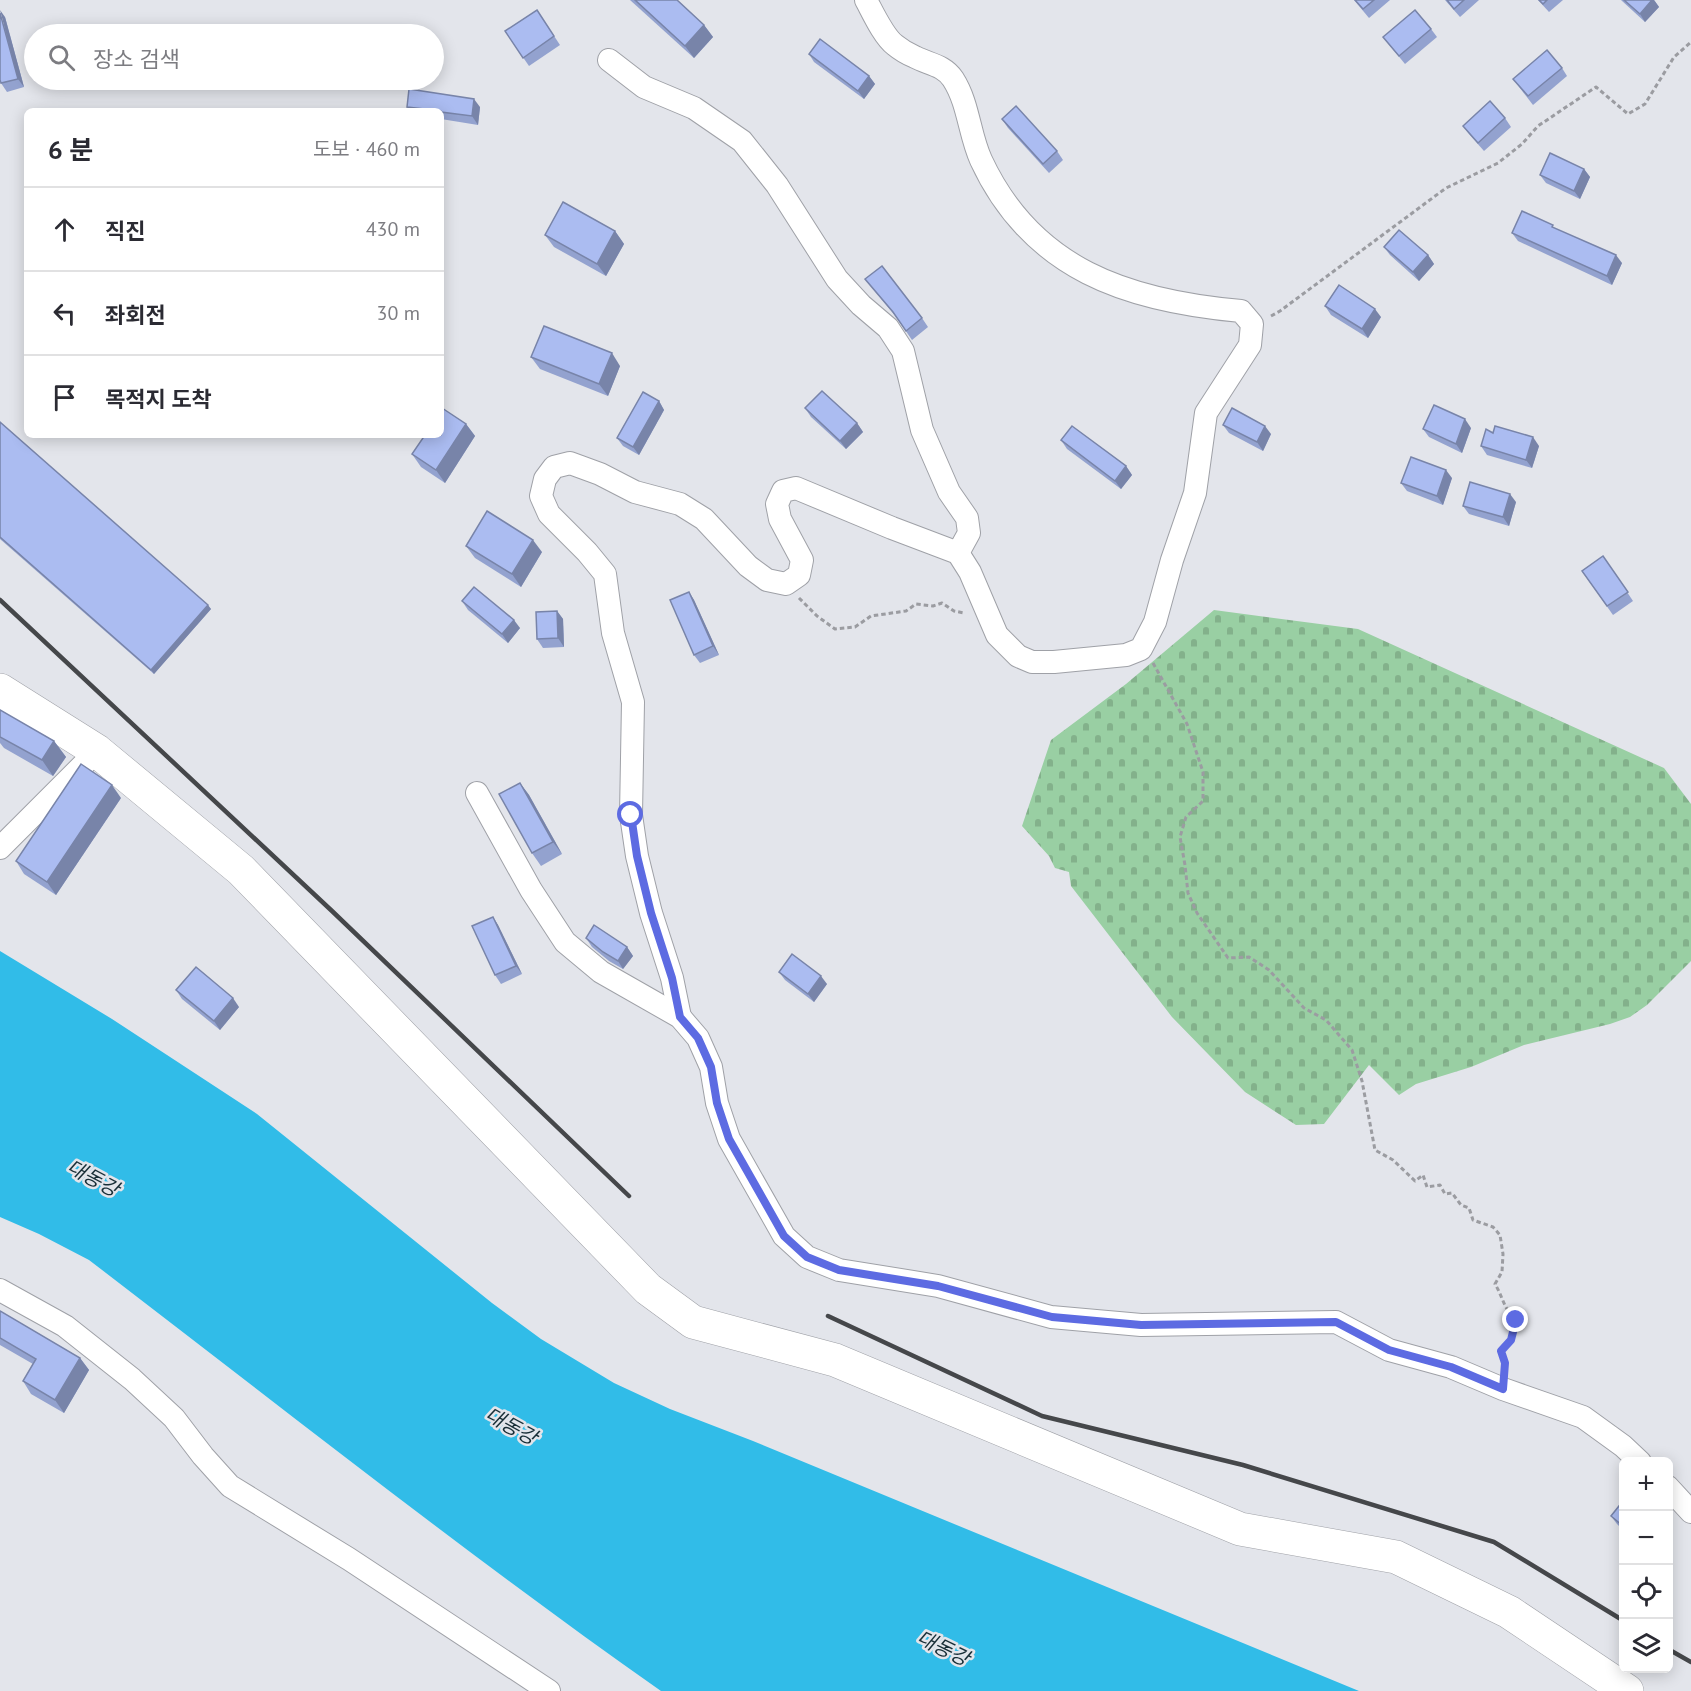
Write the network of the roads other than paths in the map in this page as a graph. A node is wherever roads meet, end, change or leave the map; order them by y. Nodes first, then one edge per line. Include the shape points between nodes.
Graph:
1 (866, 0) edge
2 (609, 60) dead end
3 (958, 552) junction
4 (0, 690) edge
5 (97, 751) junction
6 (477, 793) dead end
7 (0, 848) edge
8 (680, 1017) junction
9 (0, 1290) edge
10 (1635, 1457) edge
11 (1673, 1492) edge
12 (1691, 1512) edge
13 (549, 1691) edge
14 (1627, 1691) edge

1 - 3 street via 893,44 916,58 934,63 951,76 963,95 982,162 1021,222 1047,249 1116,286 1155,297 1241,311 1252,324 1250,345 1206,413 1195,493 1155,622 1141,649 1126,655 1054,662 1032,662 1018,656 996,635
2 - 3 street via 644,87 694,108 742,141 777,185 837,279 888,328 903,351 922,430 949,492 967,518 969,533
3 - 8 street via 796,488 783,491 777,504 780,519 802,560 799,575 786,584 767,580 748,566 704,519 680,504 635,492 570,463 554,467 545,479 541,496 549,514 605,574 613,633 633,702 631,815 637,856
4 - 5 main road
5 - 7 street
5 - 14 main road via 242,870 648,1288 693,1322 835,1360 1240,1528 1396,1557 1509,1612
6 - 8 street via 565,942 601,972
8 - 10 street via 698,1038 711,1067 729,1139 784,1236 807,1257 839,1270 947,1288 1052,1317 1141,1325 1336,1322 1389,1350 1451,1367 1583,1417
9 - 13 street via 65,1326 132,1378 174,1418 230,1486 349,1558
11 - 12 street

